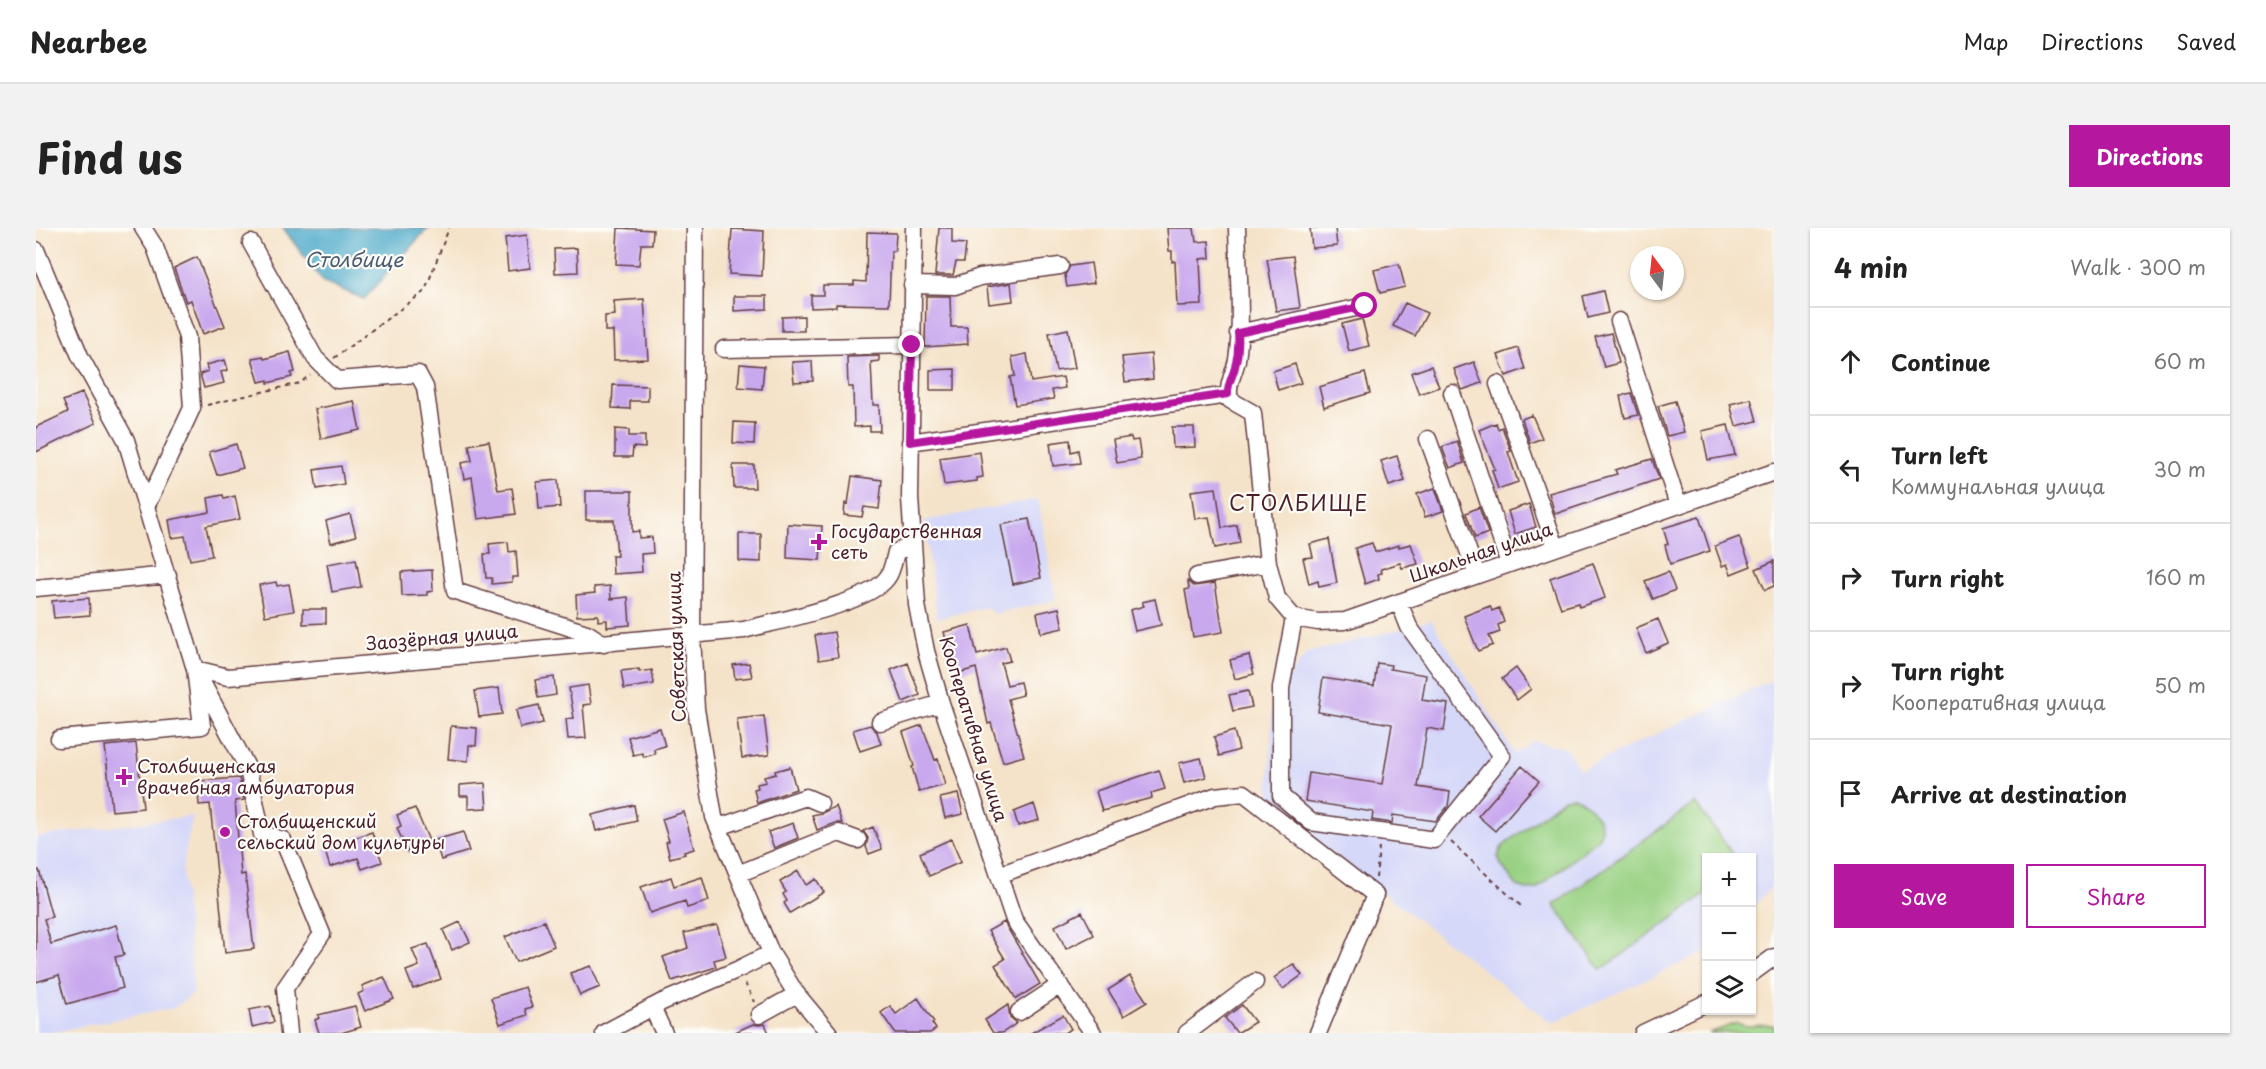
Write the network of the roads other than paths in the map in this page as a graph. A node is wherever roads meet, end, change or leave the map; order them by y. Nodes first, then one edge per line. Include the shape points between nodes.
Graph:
1 (143, 228) edge
2 (695, 228) edge
3 (914, 228) edge
4 (1237, 228) edge
5 (251, 243) dead end
6 (36, 250) edge
7 (1060, 266) dead end
8 (912, 285) junction
9 (1365, 306) dead end
10 (1619, 321) dead end
11 (1334, 323) dead end
12 (1239, 338) junction
13 (912, 345) junction
14 (724, 349) dead end
15 (1498, 384) dead end
16 (1452, 393) dead end
17 (1228, 394) junction
18 (1428, 439) dead end
19 (910, 442) junction
20 (1774, 472) edge
21 (1678, 505) junction
22 (146, 507) junction
23 (913, 544) junction
24 (1556, 547) junction
25 (1268, 563) junction
26 (1509, 564) junction
27 (168, 575) junction
28 (1477, 575) junction
29 (1197, 576) dead end
30 (36, 588) edge
31 (1400, 602) junction
32 (1294, 618) junction
33 (692, 636) junction
34 (604, 644) junction
35 (195, 669) junction
36 (940, 704) junction
37 (880, 722) dead end
38 (59, 739) dead end
39 (820, 803) dead end
40 (718, 827) junction
41 (858, 840) dead end
42 (738, 874) junction
43 (999, 875) junction
44 (773, 957) junction
45 (1774, 957) edge
46 (1756, 970) edge
47 (1255, 982) dead end
48 (1060, 986) junction
49 (793, 989) junction
50 (1702, 1005) edge
51 (1018, 1012) dead end
52 (759, 1015) road end
53 (658, 1019) edge
54 (289, 1033) edge
55 (604, 1033) edge
56 (830, 1033) edge
57 (1093, 1033) edge
58 (1187, 1033) edge
59 (1318, 1033) edge
60 (1643, 1033) edge

1 - 22 street via 155,247 187,337 192,408
2 - 33 street, Советская улица
3 - 8 street, Кооперативная улица
4 - 12 street
5 - 34 street via 315,358 338,380 418,374 425,387 455,591 587,633
6 - 22 street via 80,356 126,440
7 - 8 street via 980,277 954,286
8 - 13 street, Кооперативная улица
9 - 12 street
10 - 21 street
11 - 12 street
12 - 17 street
13 - 14 street
13 - 19 street, Кооперативная улица
15 - 24 street
16 - 26 street
17 - 19 street
17 - 25 street via 1230,400 1252,413
18 - 28 street
19 - 23 street, Кооперативная улица
20 - 21 street, Школьная улица
21 - 24 street, Школьная улица
22 - 27 street
23 - 33 street, Заозёрная улица via 896,552 887,578 870,593 744,630
23 - 36 street, Кооперативная улица via 917,605
24 - 26 street, Школьная улица
25 - 29 street
25 - 32 street via 1277,598
26 - 28 street, Школьная улица
27 - 30 street
27 - 35 street
28 - 31 street, Школьная улица
31 - 32 street, Школьная улица via 1345,621
31 - 32 street via 1409,627 1502,756 1434,840 1311,822 1281,796 1281,688
33 - 34 street, Заозёрная улица
33 - 40 street, Советская улица via 696,709
34 - 35 street, Заозёрная улица via 228,677
35 - 38 street via 202,726
35 - 54 street via 248,769 262,834 283,840 322,934 285,988
36 - 37 street
36 - 43 street, Кооперативная улица
39 - 40 street via 806,797
40 - 42 street, Советская улица
41 - 42 street via 839,833
42 - 44 street, Советская улица
43 - 48 street, Кооперативная улица via 1014,920
43 - 59 street via 1215,796 1244,793 1375,895
44 - 49 street, Советская улица
44 - 53 street via 739,969
45 - 46 street
47 - 58 street
48 - 51 street
48 - 57 street, Кооперативная улица
49 - 52 street
49 - 56 street, Советская улица
50 - 60 street
53 - 55 street

